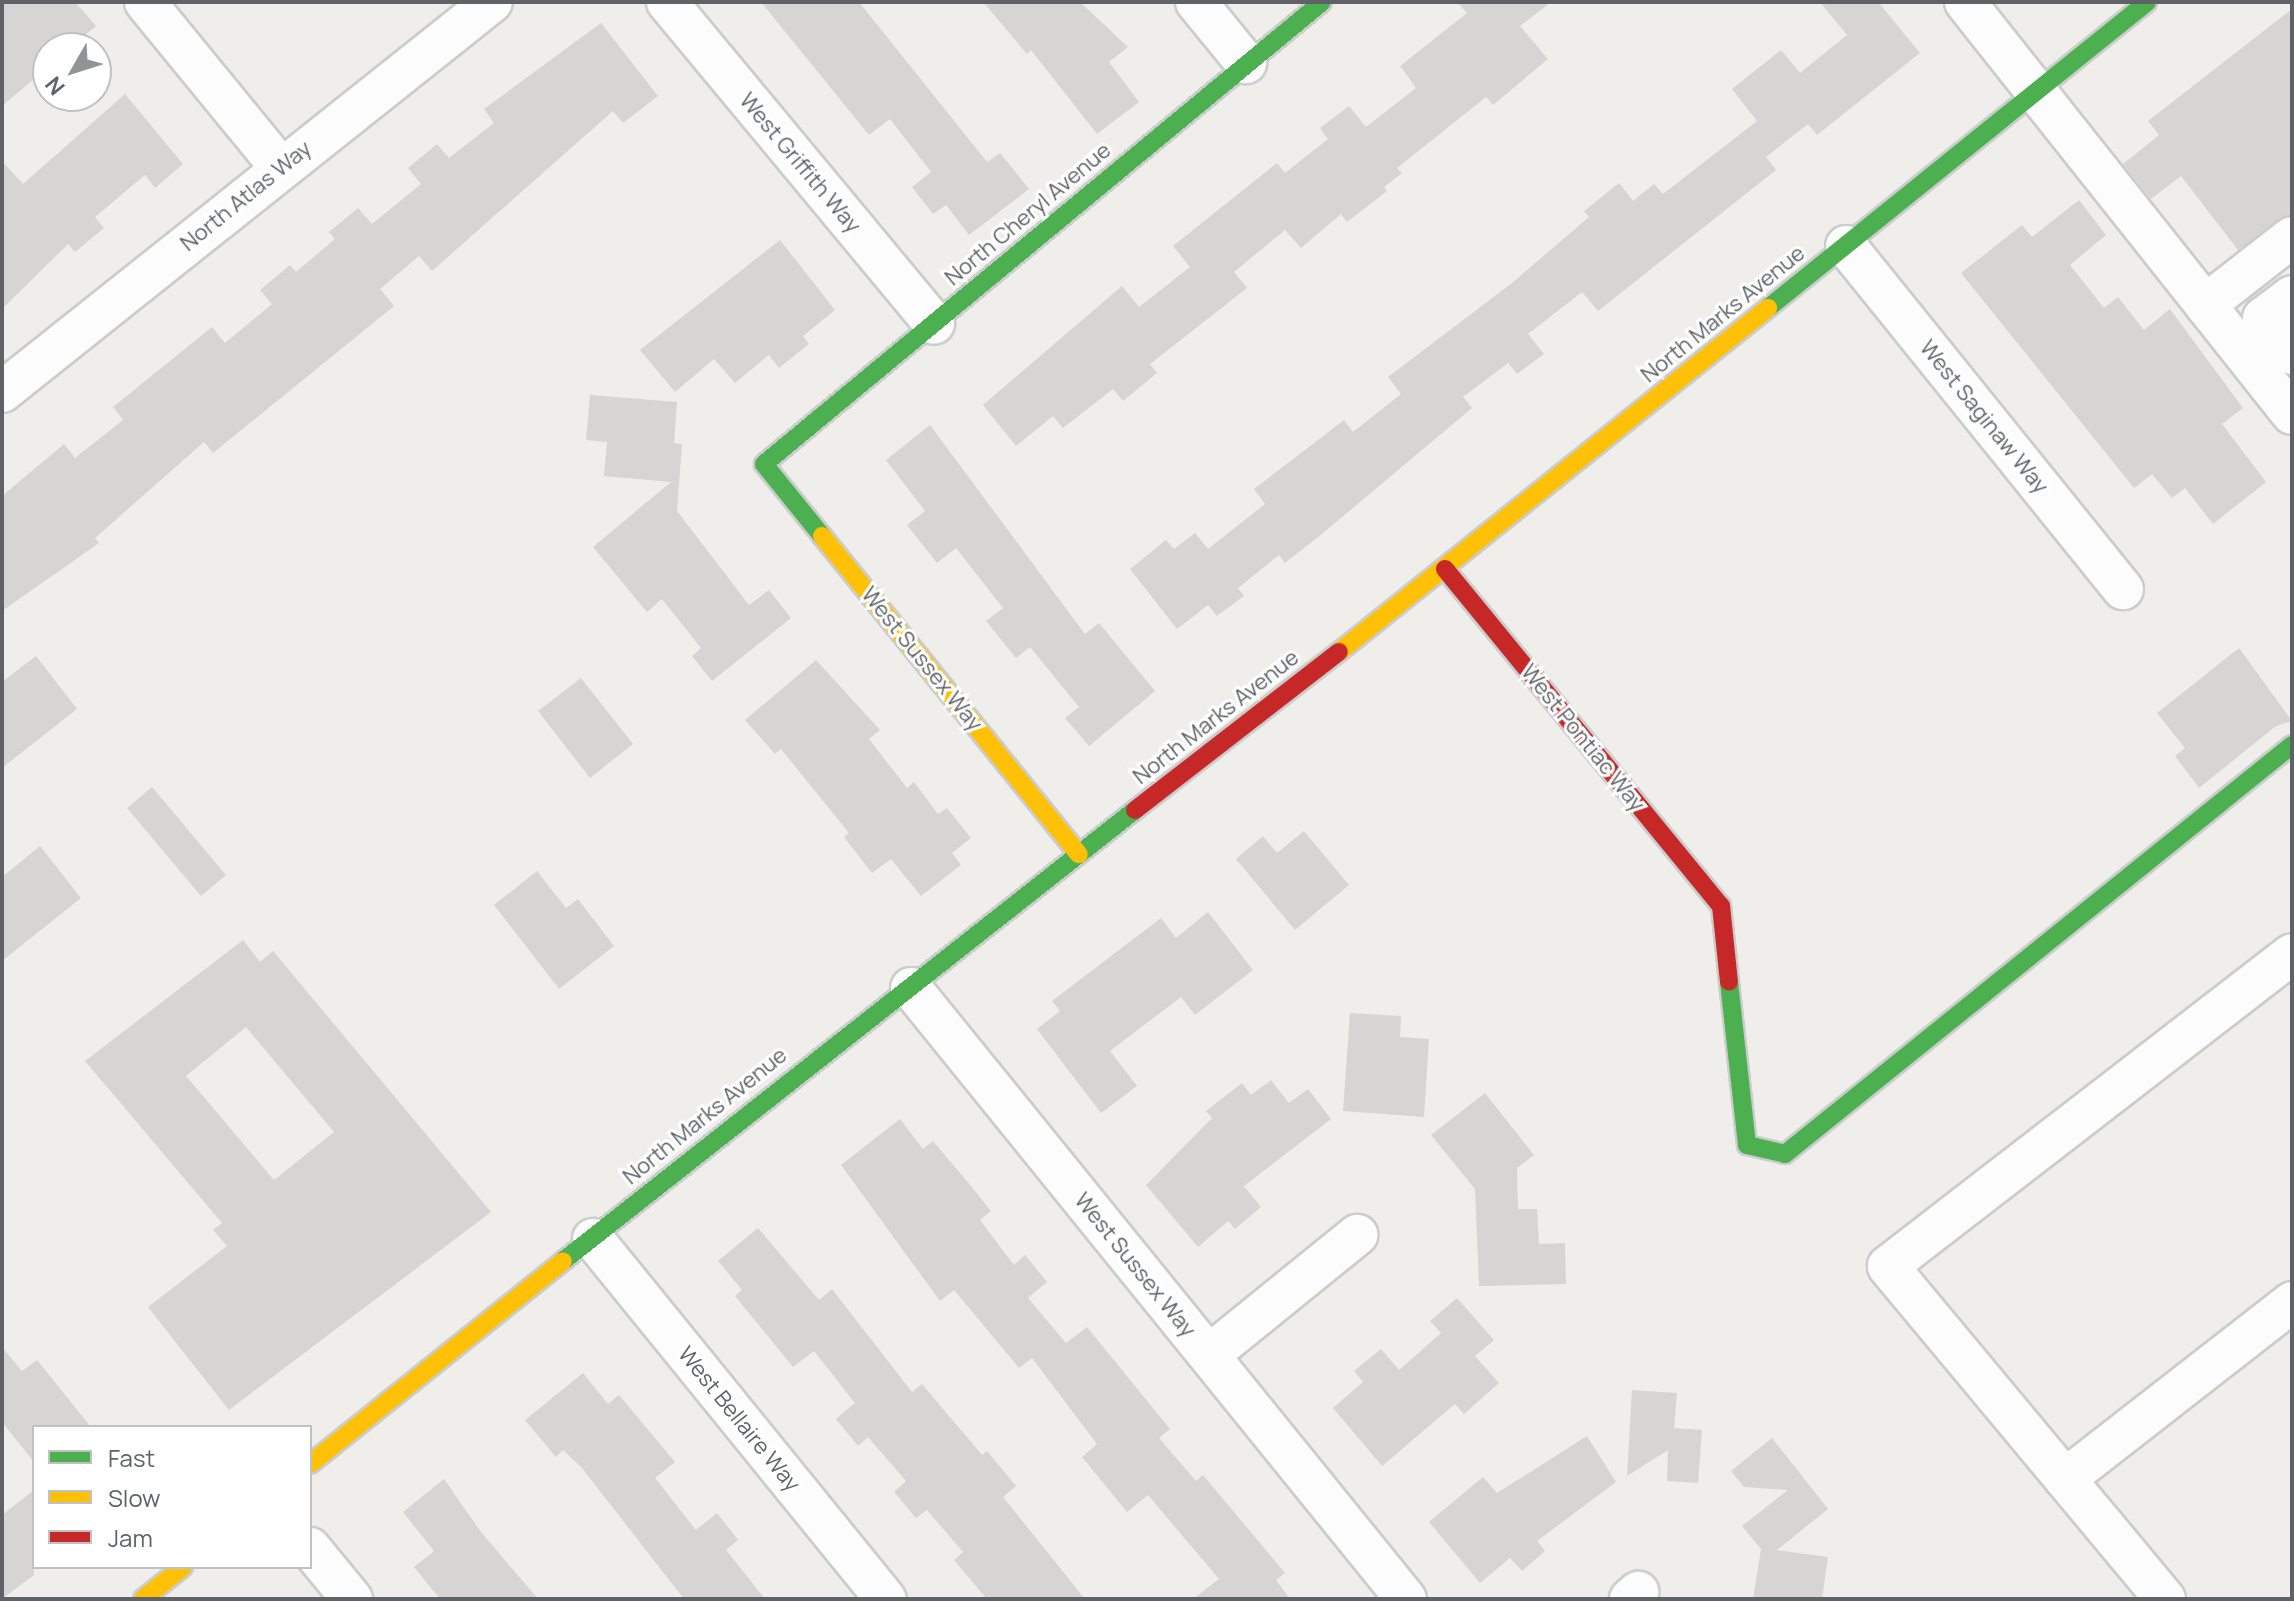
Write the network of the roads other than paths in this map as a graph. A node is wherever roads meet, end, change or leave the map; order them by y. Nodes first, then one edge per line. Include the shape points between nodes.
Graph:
1 (145, 2) edge
2 (492, 2) edge
3 (667, 2) edge
4 (1196, 2) edge
5 (1322, 2) edge
6 (1965, 2) edge
7 (2147, 2) edge
8 (1246, 63) junction
9 (2035, 92) junction
10 (281, 168) junction
11 (2292, 237) edge
12 (1846, 246) junction
13 (2292, 296) edge
14 (2205, 305) junction
15 (934, 324) junction
16 (2292, 354) edge
17 (2, 392) edge
18 (2292, 414) edge
19 (764, 464) joint
20 (1445, 569) junction
21 (2123, 589) dead end
22 (2292, 745) edge
23 (1079, 854) junction
24 (2292, 954) edge
25 (911, 988) junction
26 (1357, 1235) dead end
27 (593, 1239) junction
28 (2292, 1302) edge
29 (1209, 1355) junction
30 (312, 1462) edge
31 (2065, 1479) junction
32 (312, 1550) edge
33 (180, 1569) edge
34 (143, 1599) edge
35 (352, 1599) edge
36 (886, 1599) edge
37 (1406, 1599) edge
38 (2165, 1599) edge

1 - 10 street
2 - 10 street, North Atlas Way
3 - 15 street, West Griffith Way
4 - 8 street
5 - 8 street, North Cheryl Avenue
6 - 9 street
7 - 9 street, North Marks Avenue
8 - 15 street, North Cheryl Avenue
9 - 12 street, North Marks Avenue
9 - 14 street
10 - 17 street, North Atlas Way
11 - 14 street
12 - 20 street, North Marks Avenue
12 - 21 street, West Saginaw Way
13 - 16 street via 2263,318
14 - 18 street
15 - 19 street, North Cheryl Avenue
19 - 23 street, West Sussex Way
20 - 22 street, West Pontiac Way via 1721,906 1747,1145 1785,1154
20 - 23 street, North Marks Avenue
23 - 25 street, North Marks Avenue
24 - 31 street via 1888,1266
25 - 27 street, North Marks Avenue
25 - 29 street, West Sussex Way
26 - 29 street, West Sussex Way
27 - 30 street, North Marks Avenue
27 - 36 street, West Bellaire Way
28 - 31 street
29 - 37 street, West Sussex Way
31 - 38 street
32 - 35 street
33 - 34 street

